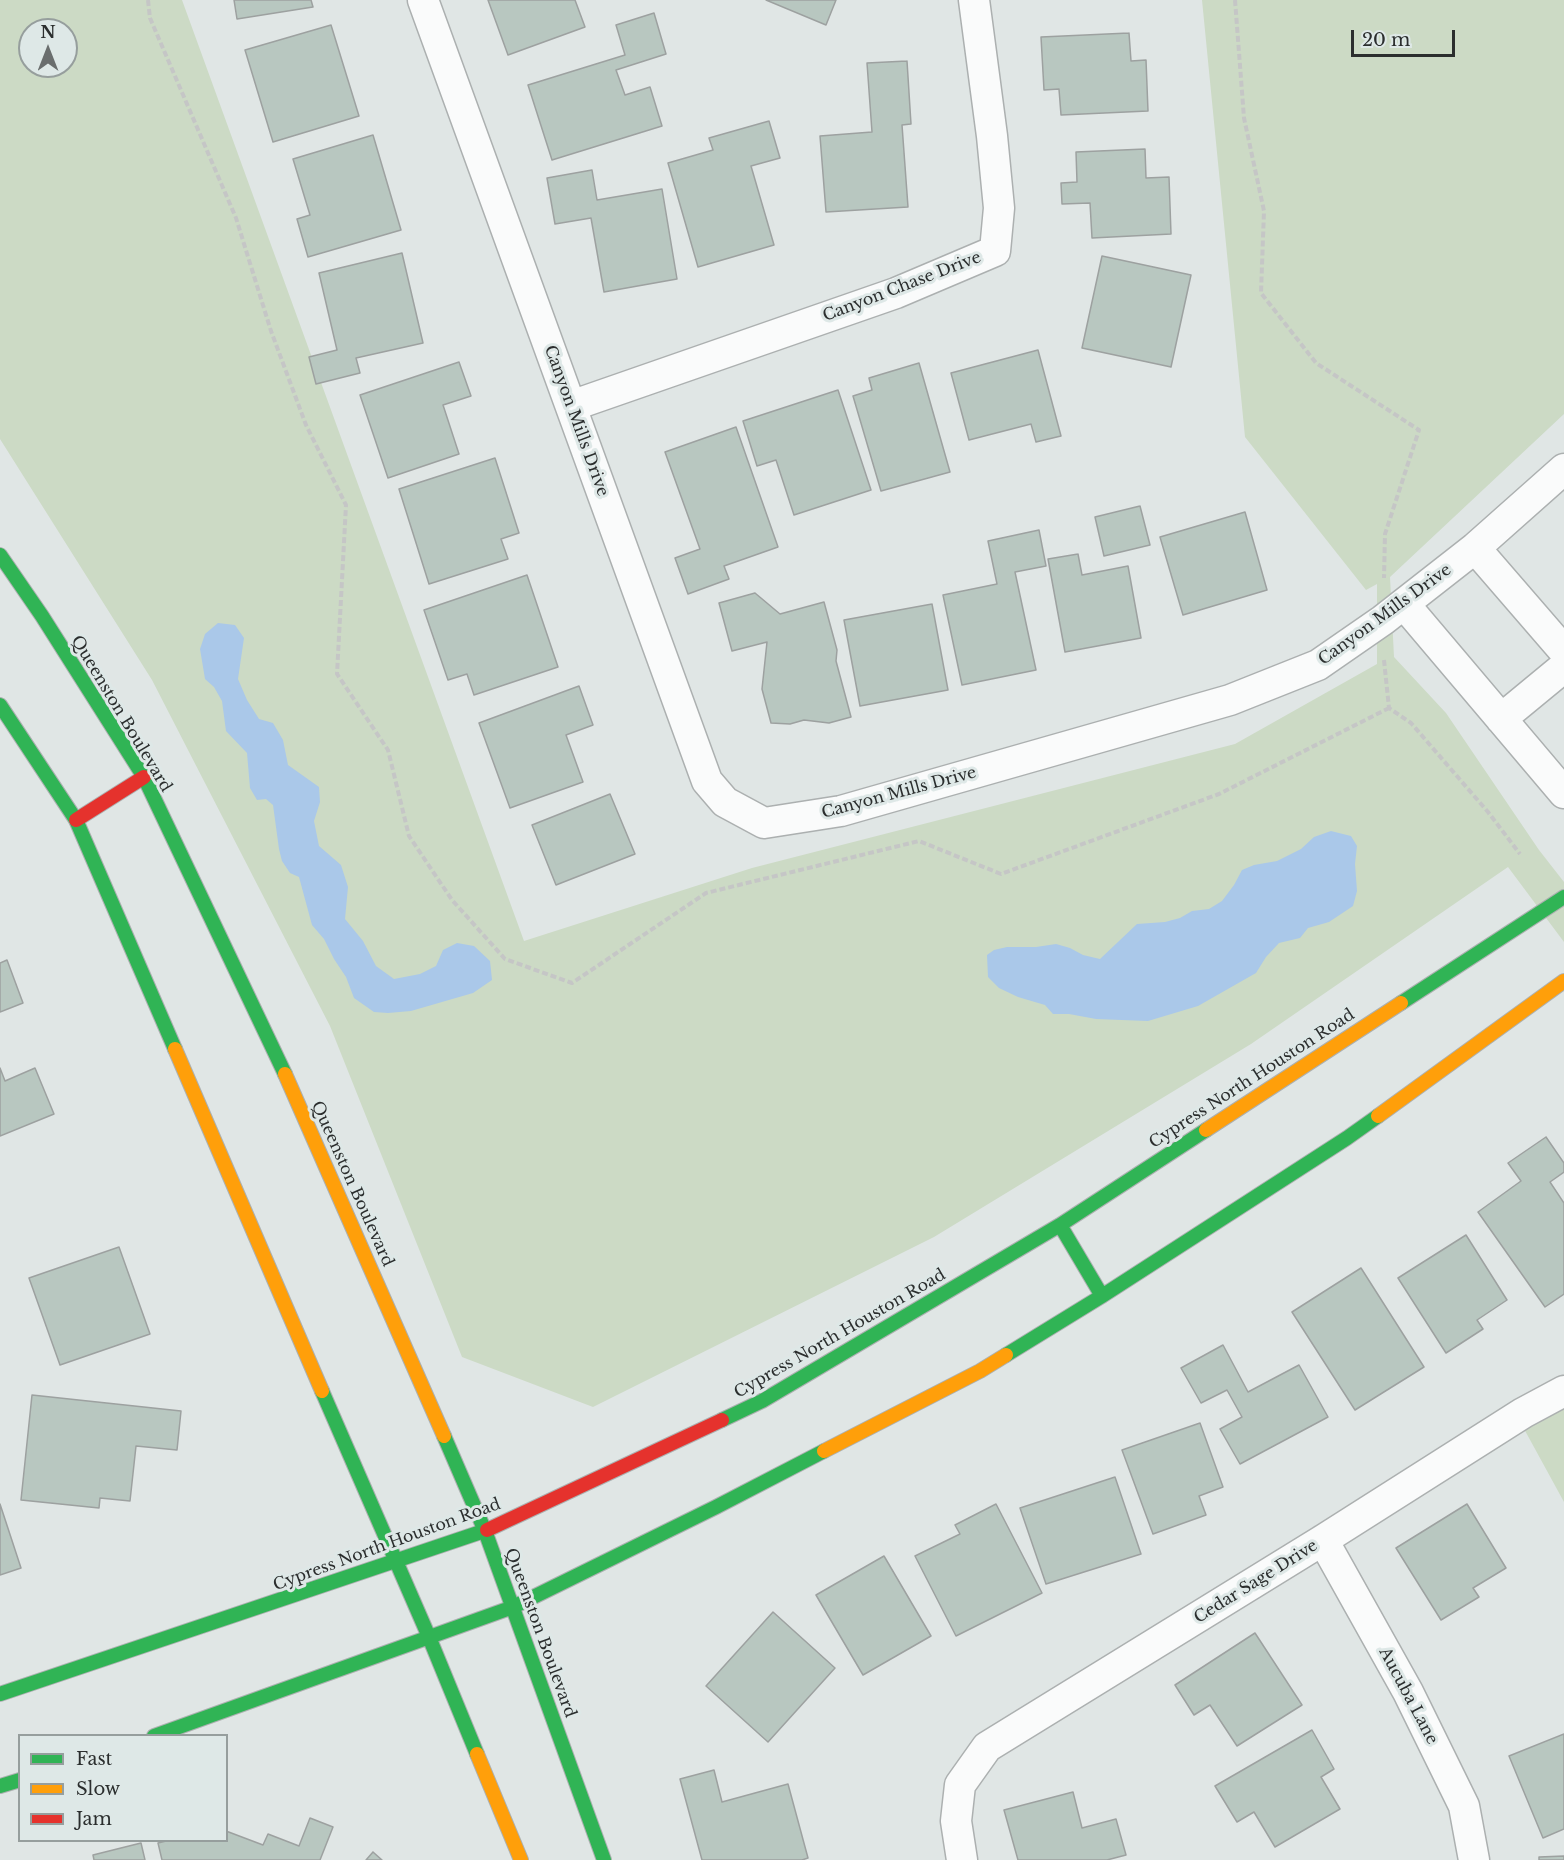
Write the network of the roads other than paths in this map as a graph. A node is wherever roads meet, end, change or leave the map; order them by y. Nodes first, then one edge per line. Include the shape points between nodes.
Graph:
1 (423, 0) edge
2 (974, 0) edge
3 (571, 406) junction
4 (1564, 469) edge
5 (1475, 548) junction
6 (0, 555) edge
7 (1394, 612) junction
8 (1564, 651) edge
9 (1564, 667) edge
10 (0, 705) edge
11 (1502, 719) junction
12 (144, 777) junction
13 (1564, 794) edge
14 (75, 820) junction
15 (1564, 897) edge
16 (1564, 981) edge
17 (1060, 1225) junction
18 (1102, 1296) junction
19 (1564, 1391) edge
20 (485, 1531) junction
21 (1323, 1540) junction
22 (395, 1562) junction
23 (513, 1607) junction
24 (429, 1637) junction
25 (0, 1694) edge
26 (160, 1734) edge
27 (18, 1781) edge
28 (0, 1786) edge
29 (521, 1860) edge
30 (604, 1860) edge
31 (962, 1860) edge
32 (1474, 1860) edge

1 - 3 street, Canyon Mills Drive
2 - 3 street, Canyon Chase Drive via 999,208 994,251 896,293
3 - 7 street, Canyon Mills Drive via 707,781 725,802 764,823 841,811 1230,700 1318,665
4 - 5 street, Canyon Mills Drive
5 - 7 street, Canyon Mills Drive
5 - 8 street
6 - 12 main road, Queenston Boulevard
7 - 11 street
9 - 11 street
10 - 14 main road
11 - 13 street
12 - 14 main road
12 - 20 main road, Queenston Boulevard via 293,1091
14 - 22 main road
15 - 17 main road, Cypress North Houston Road
16 - 18 main road via 1347,1138
17 - 18 main road
17 - 20 main road, Cypress North Houston Road via 762,1401
18 - 23 main road via 980,1371
19 - 21 street, Cedar Sage Drive
20 - 22 main road, Cypress North Houston Road
20 - 23 main road, Queenston Boulevard
21 - 31 street, Cedar Sage Drive via 987,1747 960,1785 956,1821
21 - 32 street, Aucuba Lane via 1408,1692 1464,1806
22 - 24 main road
22 - 25 main road, Cypress North Houston Road
23 - 24 main road
23 - 30 main road, Queenston Boulevard
24 - 26 main road
24 - 29 main road
27 - 28 main road

